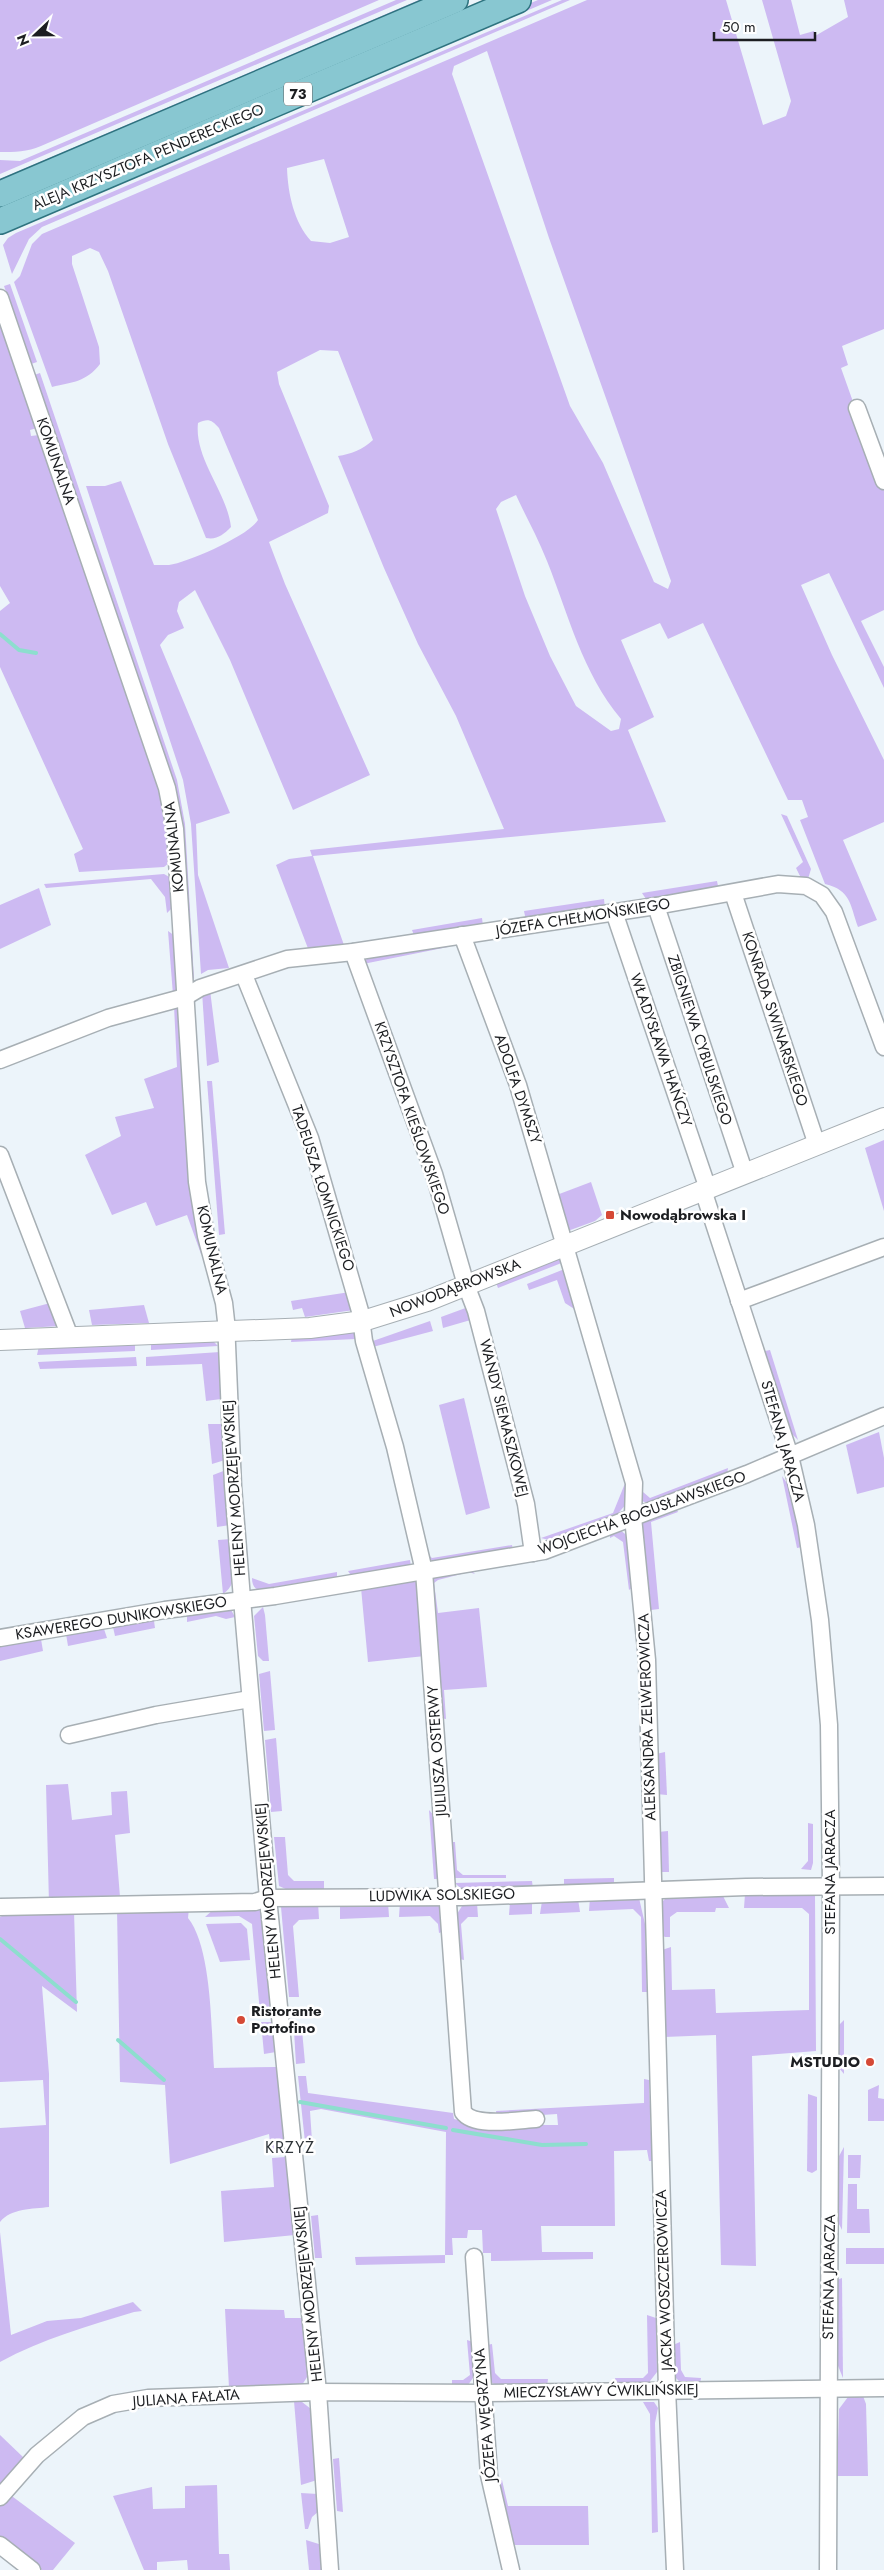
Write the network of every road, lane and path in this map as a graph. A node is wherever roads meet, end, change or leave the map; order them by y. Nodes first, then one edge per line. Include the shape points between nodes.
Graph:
1 (455, 0) edge
2 (518, 0) edge
3 (0, 194) edge
4 (0, 221) edge
5 (0, 298) edge
6 (857, 408) dead end
7 (884, 481) edge
8 (733, 893) junction
9 (656, 906) junction
10 (614, 912) junction
11 (462, 935) junction
12 (353, 952) junction
13 (244, 974) junction
14 (185, 997) junction
15 (884, 1046) edge
16 (0, 1060) edge
17 (884, 1118) edge
18 (817, 1145) junction
19 (0, 1155) edge
20 (745, 1174) junction
21 (706, 1190) junction
22 (565, 1246) junction
23 (884, 1247) edge
24 (466, 1285) junction
25 (739, 1302) junction
26 (363, 1321) junction
27 (227, 1331) junction
28 (70, 1337) junction
29 (0, 1340) edge
30 (884, 1416) edge
31 (790, 1456) junction
32 (633, 1517) junction
33 (533, 1553) junction
34 (424, 1571) junction
35 (242, 1599) junction
36 (0, 1638) edge
37 (250, 1699) junction
38 (69, 1735) dead end
39 (884, 1886) edge
40 (831, 1887) junction
41 (653, 1890) junction
42 (446, 1895) junction
43 (268, 1898) junction
44 (0, 1907) edge
45 (536, 2120) dead end
46 (660, 2139) joint
47 (474, 2257) dead end
48 (828, 2388) junction
49 (884, 2388) edge
50 (667, 2390) junction
51 (318, 2392) junction
52 (482, 2393) junction
53 (0, 2498) edge
54 (0, 2545) edge
55 (32, 2570) edge
56 (330, 2570) edge
57 (511, 2570) edge
58 (675, 2570) edge
59 (828, 2570) edge

1 - 3 main road, ALEJA KRZYSZTOFA PENDERECKIEGO / 73
2 - 4 main road, ALEJA KRZYSZTOFA PENDERECKIEGO / 73
5 - 14 street, KOMUNALNA via 167,788 175,829
6 - 7 street
8 - 9 street, JÓZEFA CHEŁMOŃSKIEGO
8 - 15 street, JÓZEFA CHEŁMOŃSKIEGO via 778,884 806,886 822,895 834,912
8 - 18 street, KONRADA SWINARSKIEGO
9 - 10 street, JÓZEFA CHEŁMOŃSKIEGO
9 - 20 street, ZBIGNIEWA CYBULSKIEGO
10 - 11 street, JÓZEFA CHEŁMOŃSKIEGO
10 - 21 street, WŁADYSŁAWA HAŃCZY
11 - 12 street, JÓZEFA CHEŁMOŃSKIEGO
11 - 22 street, ADOLFA DYMSZY via 518,1085
12 - 13 street, JÓZEFA CHEŁMOŃSKIEGO via 287,959
12 - 24 street, KRZYSZTOFA KIEŚLOWSKIEGO via 434,1174
13 - 14 street, JÓZEFA CHEŁMOŃSKIEGO via 200,988
13 - 26 street, TADEUSZA ŁOMNICKIEGO via 310,1138
14 - 16 street, JÓZEFA CHEŁMOŃSKIEGO via 108,1018
14 - 27 street, KOMUNALNA via 197,1182 206,1236 224,1303
17 - 18 street, NOWODĄBROWSKA
18 - 20 street, NOWODĄBROWSKA
19 - 28 street
20 - 21 street, NOWODĄBROWSKA
21 - 22 street, NOWODĄBROWSKA
21 - 25 street, STEFANA JARACZA
22 - 24 street, NOWODĄBROWSKA
22 - 32 street, ALEKSANDRA ZELWEROWICZA via 634,1483
23 - 25 street
24 - 26 street, NOWODĄBROWSKA
24 - 33 street, WANDY SIEMASZKOWEJ via 507,1426 526,1504
25 - 31 street, STEFANA JARACZA
26 - 27 street, NOWODĄBROWSKA via 310,1328
26 - 34 street, JULIUSZA OSTERWY via 364,1341 395,1447
27 - 28 street, NOWODĄBROWSKA
27 - 35 street, HELENY MODRZEJEWSKIEJ via 227,1377
28 - 29 street, NOWODĄBROWSKA
30 - 31 street, WOJCIECHA BOGUSŁAWSKIEGO
31 - 32 street, WOJCIECHA BOGUSŁAWSKIEGO
31 - 40 street, STEFANA JARACZA via 806,1525 820,1620 829,1725
32 - 33 street, WOJCIECHA BOGUSŁAWSKIEGO
32 - 41 street, ALEKSANDRA ZELWEROWICZA via 647,1660
33 - 34 street, WOJCIECHA BOGUSŁAWSKIEGO
34 - 35 street, WOJCIECHA BOGUSŁAWSKIEGO
34 - 42 street, JULIUSZA OSTERWY
35 - 36 street, KSAWEREGO DUNIKOWSKIEGO
35 - 37 street, HELENY MODRZEJEWSKIEJ
37 - 38 street via 156,1715
37 - 43 street, HELENY MODRZEJEWSKIEJ
39 - 40 street, LUDWIKA SOLSKIEGO
40 - 41 street, LUDWIKA SOLSKIEGO
40 - 48 street, STEFANA JARACZA
41 - 42 street, LUDWIKA SOLSKIEGO
41 - 46 street, ALEKSANDRA ZELWEROWICZA
42 - 43 street, LUDWIKA SOLSKIEGO
42 - 45 street, JULIUSZA OSTERWY via 463,2112 467,2118 478,2122
43 - 44 street, LUDWIKA SOLSKIEGO via 255,1902
43 - 51 street, HELENY MODRZEJEWSKIEJ
46 - 50 street, JACKA WOSZCZEROWICZA
47 - 52 street, JÓZEFA WĘGRZYNA
48 - 49 street, MIECZYSŁAWY ĆWIKLIŃSKIEJ
48 - 50 street, MIECZYSŁAWY ĆWIKLIŃSKIEJ
48 - 59 street, STEFANA JARACZA
50 - 52 street, MIECZYSŁAWY ĆWIKLIŃSKIEJ
50 - 58 street, JACKA WOSZCZEROWICZA
51 - 52 street, MIECZYSŁAWY ĆWIKLIŃSKIEJ
51 - 53 street, JULIANA FAŁATA via 148,2398 113,2404 83,2417 64,2431 37,2455
51 - 56 street, HELENY MODRZEJEWSKIEJ
52 - 57 street, JÓZEFA WĘGRZYNA via 489,2475
54 - 55 street

